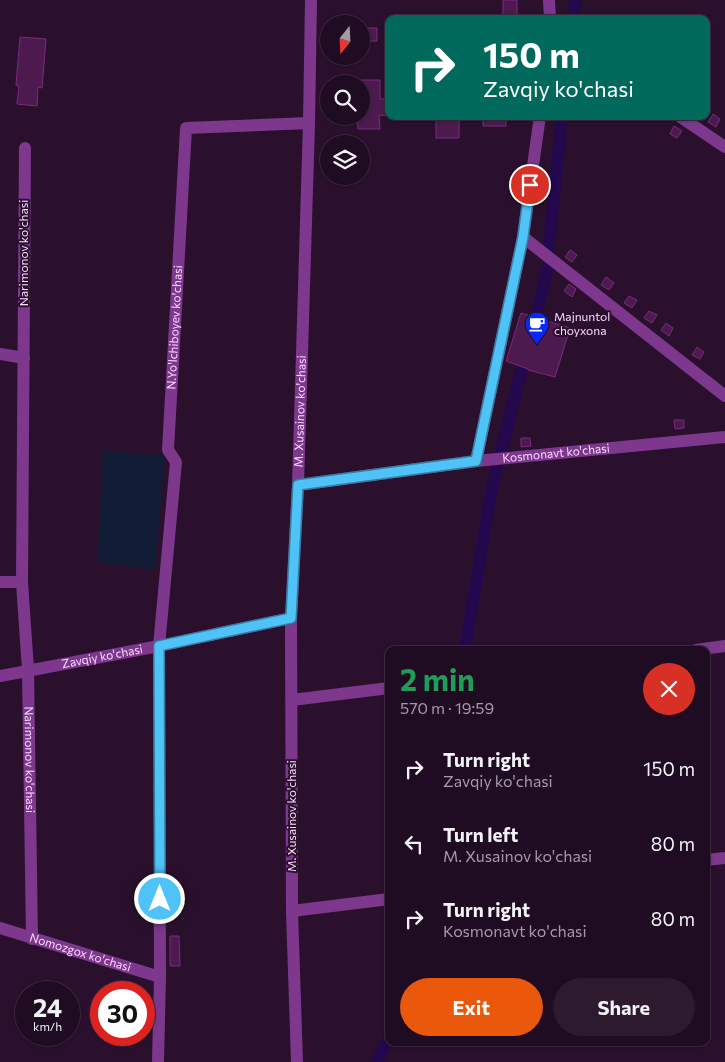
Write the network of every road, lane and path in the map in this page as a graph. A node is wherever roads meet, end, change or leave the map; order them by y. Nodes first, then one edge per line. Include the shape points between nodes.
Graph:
1 (311, 0) edge
2 (549, 0) edge
3 (550, 15) edge
4 (539, 120) edge
5 (684, 120) edge
6 (309, 123) junction
7 (725, 147) edge
8 (25, 148) dead end
9 (523, 237) junction
10 (0, 354) edge
11 (24, 358) junction
12 (725, 396) edge
13 (725, 437) edge
14 (476, 461) junction
15 (298, 485) junction
16 (0, 582) edge
17 (22, 582) junction
18 (291, 618) junction
19 (159, 646) junction
20 (725, 646) edge
21 (710, 648) edge
22 (28, 670) junction
23 (0, 676) edge
24 (385, 688) edge
25 (292, 700) junction
26 (725, 858) edge
27 (710, 860) edge
28 (385, 899) edge
29 (292, 911) junction
30 (0, 928) edge
31 (32, 939) junction
32 (160, 977) junction
33 (158, 1062) edge
34 (298, 1062) edge

1 - 6 street, M. Xusainov ko'chasi
2 - 3 street
4 - 9 street
5 - 7 street
6 - 15 street, M. Xusainov ko'chasi
6 - 19 street, N.Yo'lchiboyev ko'chasi via 186,128 168,450 176,462
8 - 11 street, Narimonov ko'chasi
9 - 12 street
9 - 14 street
10 - 11 street
11 - 17 street, Narimonov ko'chasi
13 - 14 street, Kosmonavt ko'chasi
14 - 15 street, Kosmonavt ko'chasi
15 - 18 street, M. Xusainov ko'chasi
16 - 17 street
17 - 22 street, Narimonov ko'chasi
18 - 19 street, Zavqiy ko'chasi
18 - 25 street, M. Xusainov ko'chasi
19 - 22 street, Zavqiy ko'chasi
19 - 32 street
20 - 21 street
22 - 23 street, Zavqiy ko'chasi
22 - 31 street, Narimonov ko'chasi
24 - 25 street
25 - 29 street, M. Xusainov ko'chasi
26 - 27 street
28 - 29 street
29 - 34 street, M. Xusainov ko'chasi
30 - 31 street, Nomozgox ko'chasi
31 - 32 street, Nomozgox ko'chasi
32 - 33 street

